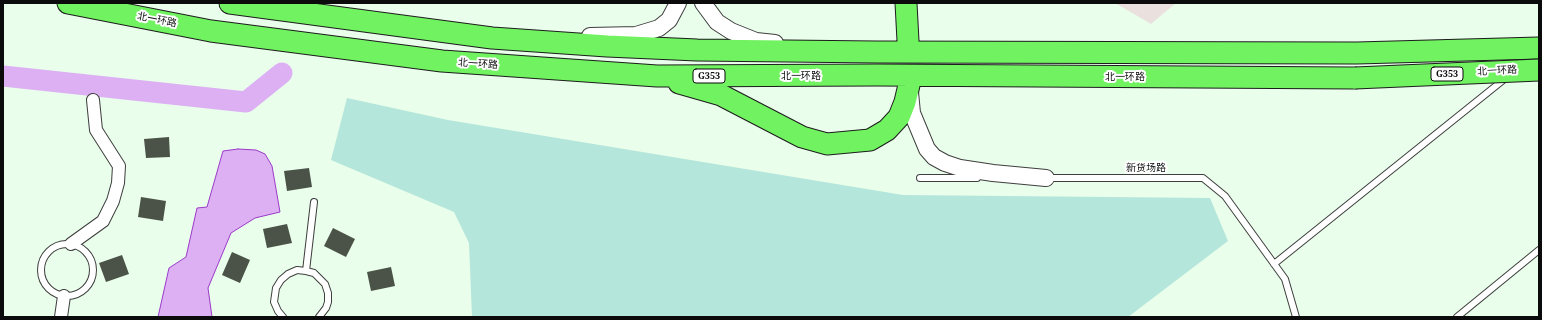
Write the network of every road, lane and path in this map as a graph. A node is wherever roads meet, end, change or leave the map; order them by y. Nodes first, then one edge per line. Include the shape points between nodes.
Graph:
1 (68, 3) edge
2 (230, 3) edge
3 (678, 3) edge
4 (703, 3) edge
5 (906, 3) edge
6 (492, 38) junction
7 (908, 41) dead end
8 (876, 52) junction
9 (1534, 57) edge
10 (657, 76) junction
11 (909, 85) joint
12 (92, 100) dead end
13 (920, 178) dead end
14 (1046, 178) junction
15 (314, 202) dead end
16 (72, 244) junction
17 (1539, 250) edge
18 (1274, 264) junction
19 (306, 271) junction
20 (64, 296) junction
21 (61, 317) edge
22 (283, 317) edge
23 (319, 317) edge
24 (1296, 317) edge
25 (1457, 317) edge

1 - 10 highway, 北一环路 / G353 via 211,31 442,62
2 - 6 highway
3 - 6 street via 669,20 660,28 636,35
4 - 8 street via 717,22 756,41
5 - 7 highway
6 - 8 highway via 697,50
8 - 9 highway via 1357,53
9 - 10 highway, 北一环路 / G353, bridge via 1355,78
9 - 18 lane
10 - 11 highway via 721,95 802,137 827,144 870,140 887,130 899,117
11 - 14 street via 912,113 927,149 934,157 960,168
12 - 16 street via 96,130 119,166 118,183 103,222
13 - 14 lane, 新货场路
14 - 18 lane, 新货场路 via 1203,178 1225,196
15 - 19 lane
16 - 20 lane via 90,256 93,273 91,282 81,292 73,296
16 - 20 lane via 62,244 50,251 41,267 43,281 48,288
17 - 25 lane
18 - 24 lane, 新货场路 via 1285,280
19 - 22 lane via 297,270 288,274 276,288 274,302
19 - 23 lane via 321,279 328,293 326,308
20 - 21 street

